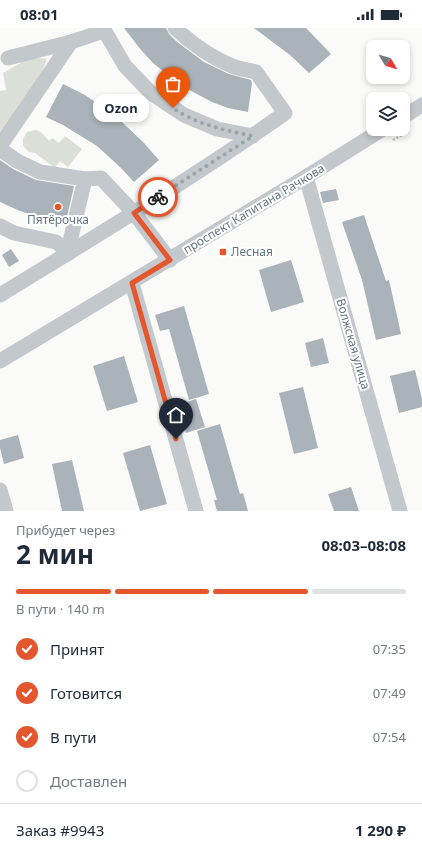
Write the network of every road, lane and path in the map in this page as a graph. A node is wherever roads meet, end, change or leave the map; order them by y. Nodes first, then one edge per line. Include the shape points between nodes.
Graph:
1 (175, 28) edge
2 (104, 30) edge
3 (71, 42) junction
4 (8, 58) dead end
5 (422, 105) edge
6 (410, 113) edge
7 (253, 136) junction
8 (372, 136) edge
9 (0, 147) edge
10 (306, 177) junction
11 (86, 179) junction
12 (134, 213) junction
13 (0, 226) edge
14 (67, 254) junction
15 (170, 260) junction
16 (132, 283) junction
17 (0, 295) edge
18 (0, 361) edge
19 (0, 490) edge
20 (6, 511) edge
21 (196, 511) edge
22 (400, 511) edge

1 - 7 street via 209,55 233,67 256,72 285,113
2 - 3 street
2 - 7 street via 125,66 151,93 190,118 218,129
3 - 4 street
3 - 9 street
5 - 6 street
7 - 12 street
8 - 10 street, проспект Капитана Рачкова
9 - 11 street via 17,161 40,172
10 - 15 street, проспект Капитана Рачкова
10 - 22 street, Волжская улица
11 - 12 street via 101,178
11 - 14 street
12 - 14 street
12 - 15 street
13 - 14 street via 14,233 56,242
14 - 17 street
15 - 16 street, проспект Капитана Рачкова
16 - 18 street, проспект Капитана Рачкова
16 - 21 street
19 - 20 street

